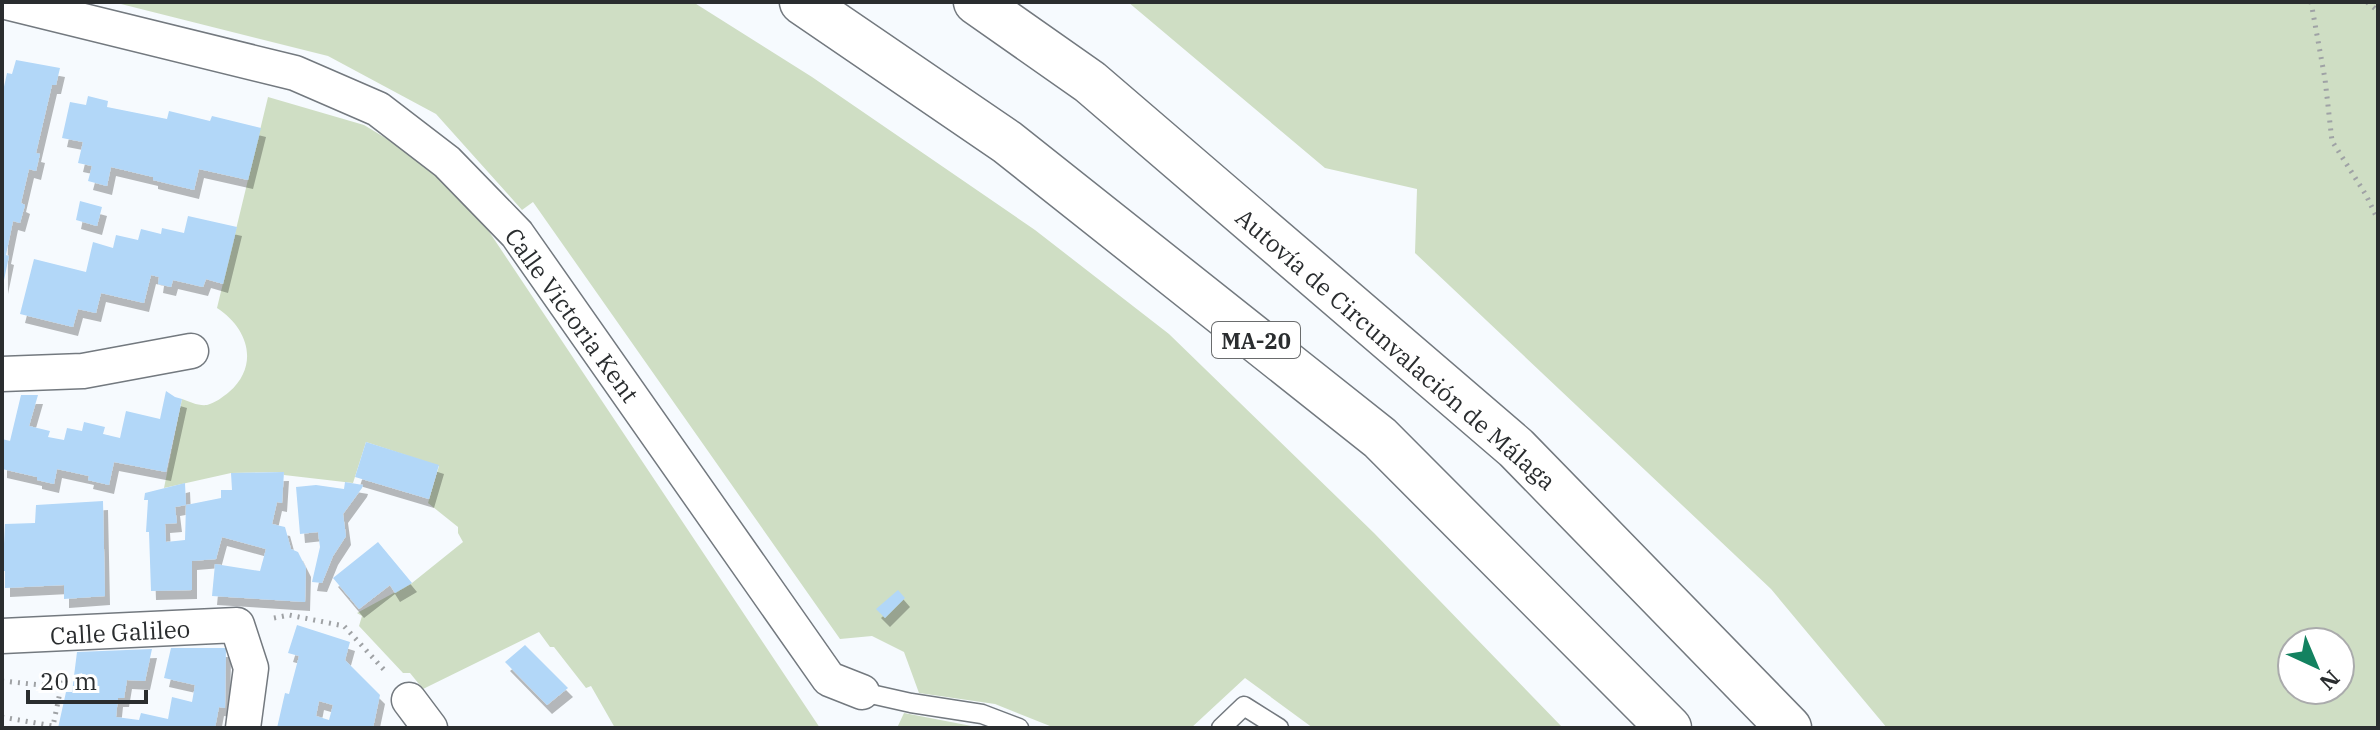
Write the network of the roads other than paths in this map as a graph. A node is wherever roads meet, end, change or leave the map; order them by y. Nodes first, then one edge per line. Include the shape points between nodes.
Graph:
1 (6, 2) edge
2 (802, 2) edge
3 (976, 2) edge
4 (191, 351) dead end
5 (2, 374) edge
6 (2, 636) edge
7 (862, 692) joint
8 (409, 700) road end
9 (243, 728) edge
10 (430, 728) edge
11 (1019, 728) edge
12 (1221, 728) edge
13 (1279, 728) edge
14 (1669, 728) edge
15 (1789, 728) edge

1 - 7 street, Calle Victoria Kent via 295,73 378,109 447,162 517,234 829,679
2 - 14 highway, MA-20 via 1007,142 1380,438
3 - 15 highway, Autovía de Circunvalación de Málaga via 1090,82 1516,448
4 - 5 street via 83,371
6 - 9 street, Calle Galileo via 252,622
7 - 11 lane via 982,714
8 - 10 street
12 - 13 lane via 1244,706

